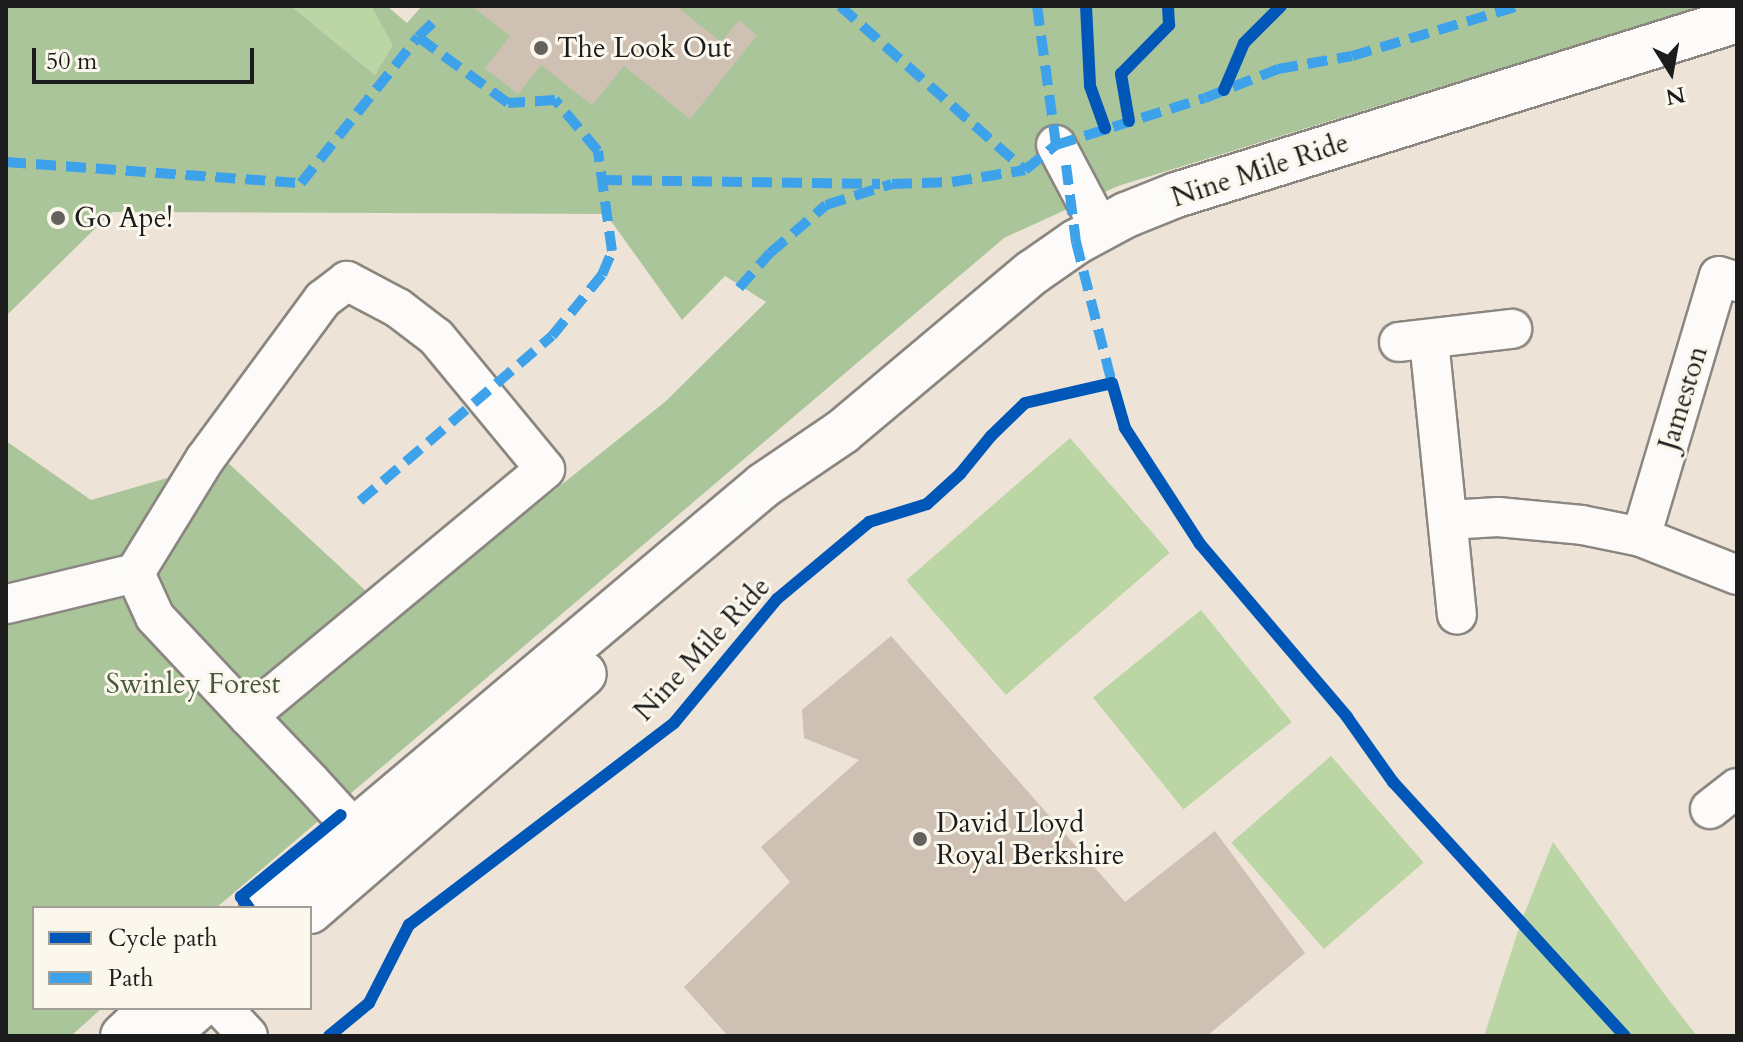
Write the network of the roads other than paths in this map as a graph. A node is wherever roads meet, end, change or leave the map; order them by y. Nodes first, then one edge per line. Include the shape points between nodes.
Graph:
1 (1737, 20) edge
2 (1056, 145) dead end
3 (1100, 228) junction
4 (1737, 282) edge
5 (1512, 329) dead end
6 (1448, 520) junction
7 (1641, 537) junction
8 (135, 573) junction
9 (1737, 575) edge
10 (7, 604) edge
11 (1457, 615) dead end
12 (248, 716) junction
13 (365, 840) junction
14 (265, 906) edge
15 (312, 908) edge
16 (151, 1010) edge
17 (195, 1010) edge
18 (224, 1010) edge
19 (123, 1036) edge
20 (165, 1036) edge
21 (248, 1036) edge

1 - 3 main road, Nine Mile Ride via 1176,195
2 - 3 street
3 - 13 main road, Nine Mile Ride via 1033,272 842,432 780,504
4 - 7 street, Jameston via 1719,276
5 - 6 street via 1414,341
6 - 7 street via 1498,517
6 - 11 street
7 - 9 street
8 - 10 street
8 - 12 street via 155,617
8 - 12 street via 205,459 323,299 347,281 398,308 436,337 545,469
12 - 13 street
13 - 14 main road, Nine Mile Ride
13 - 15 main road, Nine Mile Ride
16 - 19 main road
17 - 20 main road
18 - 21 street

